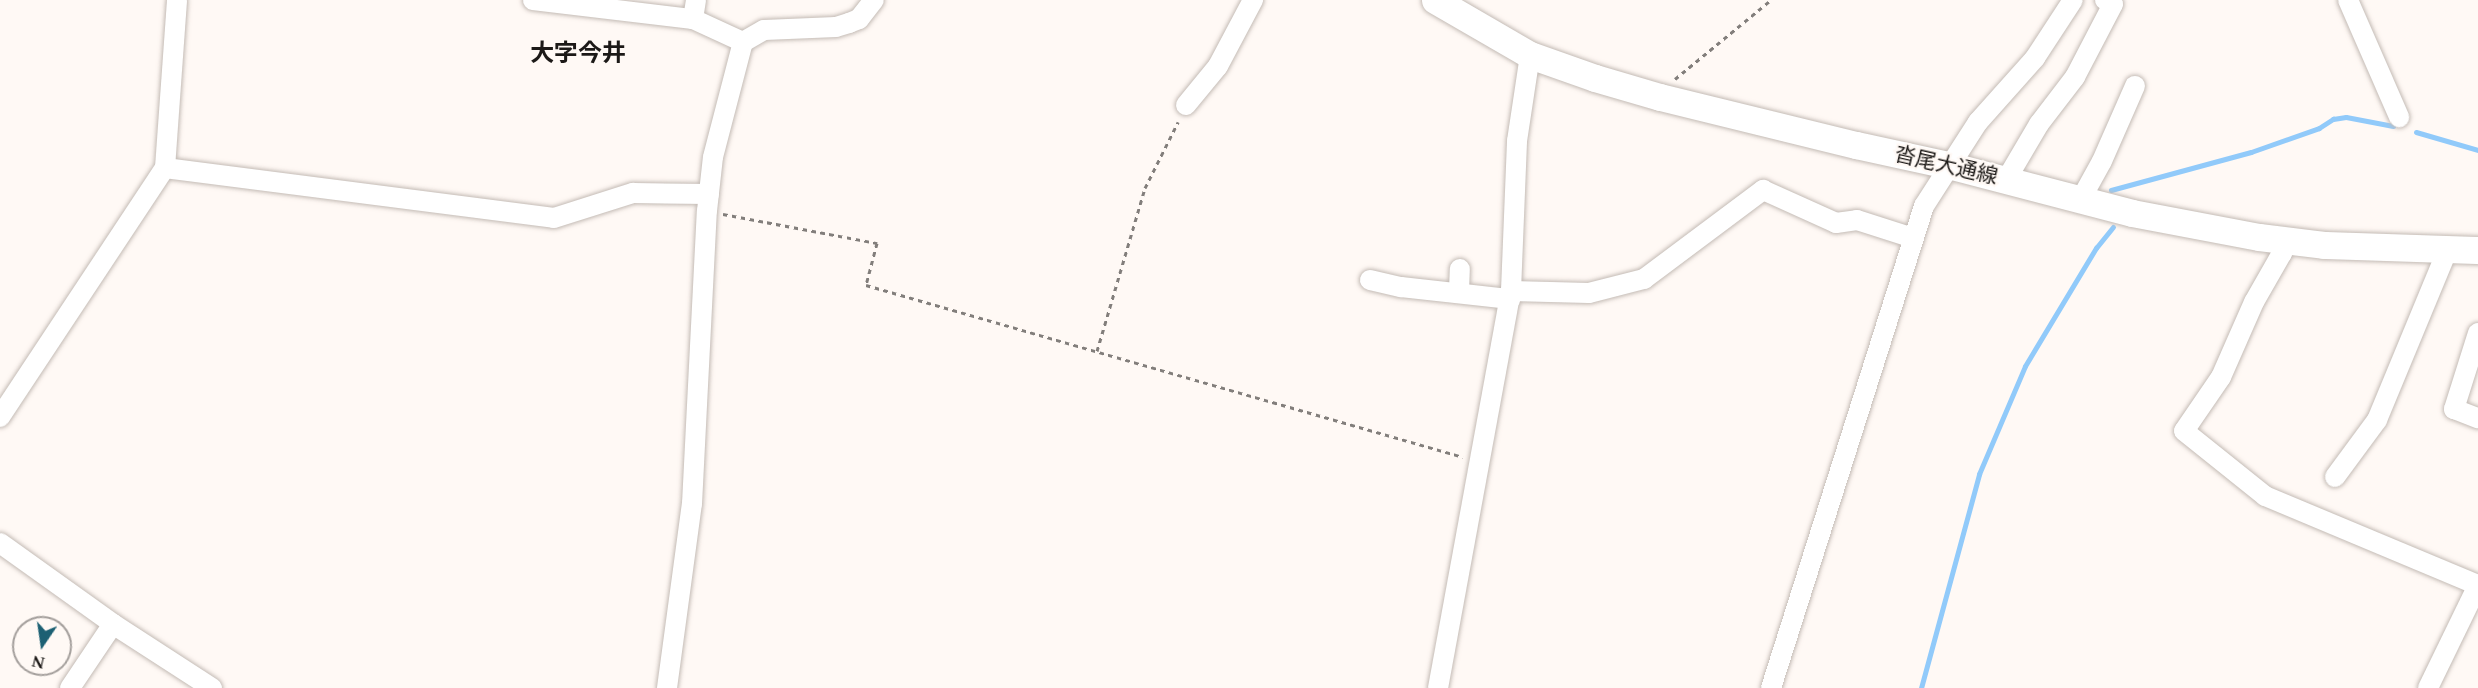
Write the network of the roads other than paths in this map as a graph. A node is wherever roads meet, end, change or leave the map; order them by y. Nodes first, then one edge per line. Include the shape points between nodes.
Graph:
1 (177, 0) edge
2 (533, 0) edge
3 (874, 0) edge
4 (1253, 0) edge
5 (1435, 0) edge
6 (2073, 0) edge
7 (2105, 0) edge
8 (2348, 0) edge
9 (695, 10) edge
10 (743, 42) junction
11 (1530, 55) junction
12 (2135, 86) dead end
13 (1186, 105) road end
14 (2399, 117) dead end
15 (1948, 165) junction
16 (165, 168) junction
17 (2006, 180) junction
18 (2081, 199) junction
19 (708, 203) junction
20 (1913, 238) junction
21 (2286, 241) junction
22 (2448, 249) junction
23 (2478, 249) edge
24 (1460, 269) dead end
25 (1370, 280) dead end
26 (1459, 292) junction
27 (1510, 295) junction
28 (2478, 333) edge
29 (0, 417) edge
30 (2478, 418) edge
31 (2335, 477) dead end
32 (0, 543) edge
33 (2478, 586) edge
34 (113, 624) junction
35 (70, 688) edge
36 (212, 688) edge
37 (667, 688) edge
38 (1438, 688) edge
39 (1771, 688) edge
40 (2428, 688) edge

1 - 16 street
2 - 9 street
3 - 10 street via 859,19 849,23 764,30
4 - 13 street via 1218,66
5 - 11 main road, 沓尾大通線
6 - 15 street via 2035,58 1978,122
7 - 17 street via 2113,4 2075,77 2039,124
8 - 14 street
9 - 10 street
10 - 19 street via 713,157
11 - 15 main road, 沓尾大通線 via 1660,97
11 - 27 street via 1517,141
12 - 18 street
15 - 17 main road, 沓尾大通線
15 - 20 street via 1923,206
16 - 19 street via 554,218 633,193
16 - 29 street
17 - 18 main road, 沓尾大通線
18 - 21 main road, 沓尾大通線 via 2132,213
19 - 37 street via 692,504
20 - 27 street via 1857,220 1836,223 1763,190 1644,279 1589,293
20 - 39 street
21 - 22 main road, 沓尾大通線
21 - 33 street via 2221,377 2184,431 2265,496
22 - 23 main road, 沓尾大通線
22 - 31 street via 2377,420
24 - 26 street
25 - 26 street
26 - 27 street
27 - 38 street
28 - 30 street via 2454,410
32 - 34 street
33 - 40 street
34 - 35 street
34 - 36 street

